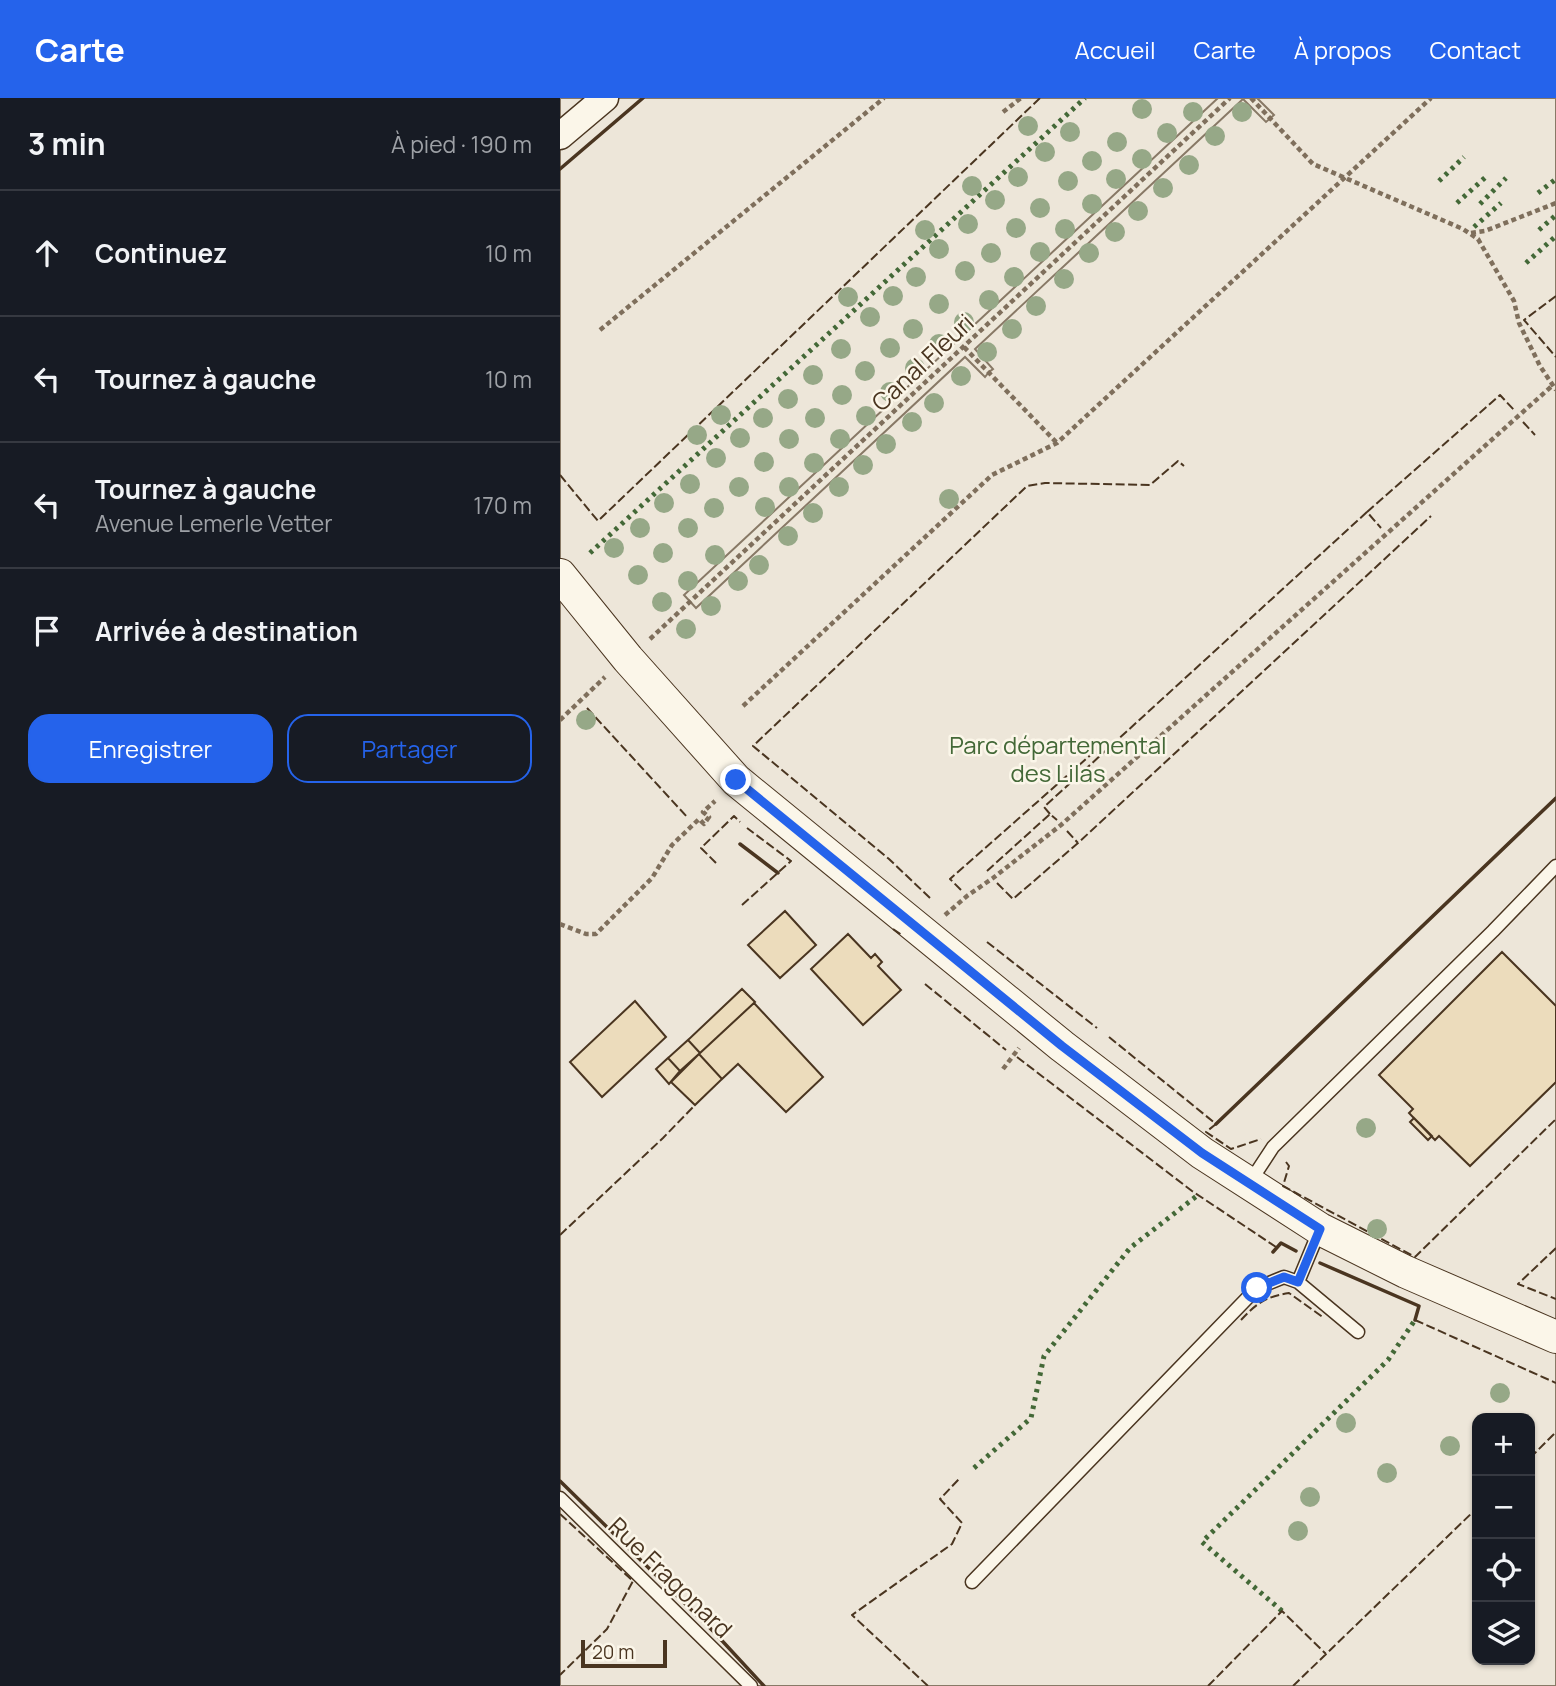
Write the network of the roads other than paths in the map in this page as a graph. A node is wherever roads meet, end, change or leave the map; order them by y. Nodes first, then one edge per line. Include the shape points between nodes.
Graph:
1 (605, 98) edge
2 (560, 136) edge
3 (564, 588) edge
4 (1556, 866) edge
5 (1249, 1185) junction
6 (1320, 1229) junction
7 (1298, 1282) junction
8 (1358, 1332) dead end
9 (1556, 1337) edge
10 (560, 1498) edge
11 (972, 1582) dead end
12 (751, 1686) edge

1 - 2 street
3 - 5 street via 736,780 1062,1046
4 - 5 lane via 1273,1147
5 - 6 street
6 - 7 lane
6 - 9 street via 1418,1278
7 - 8 lane
7 - 11 lane via 1284,1277 1257,1288
10 - 12 lane, Rue Fragonard

